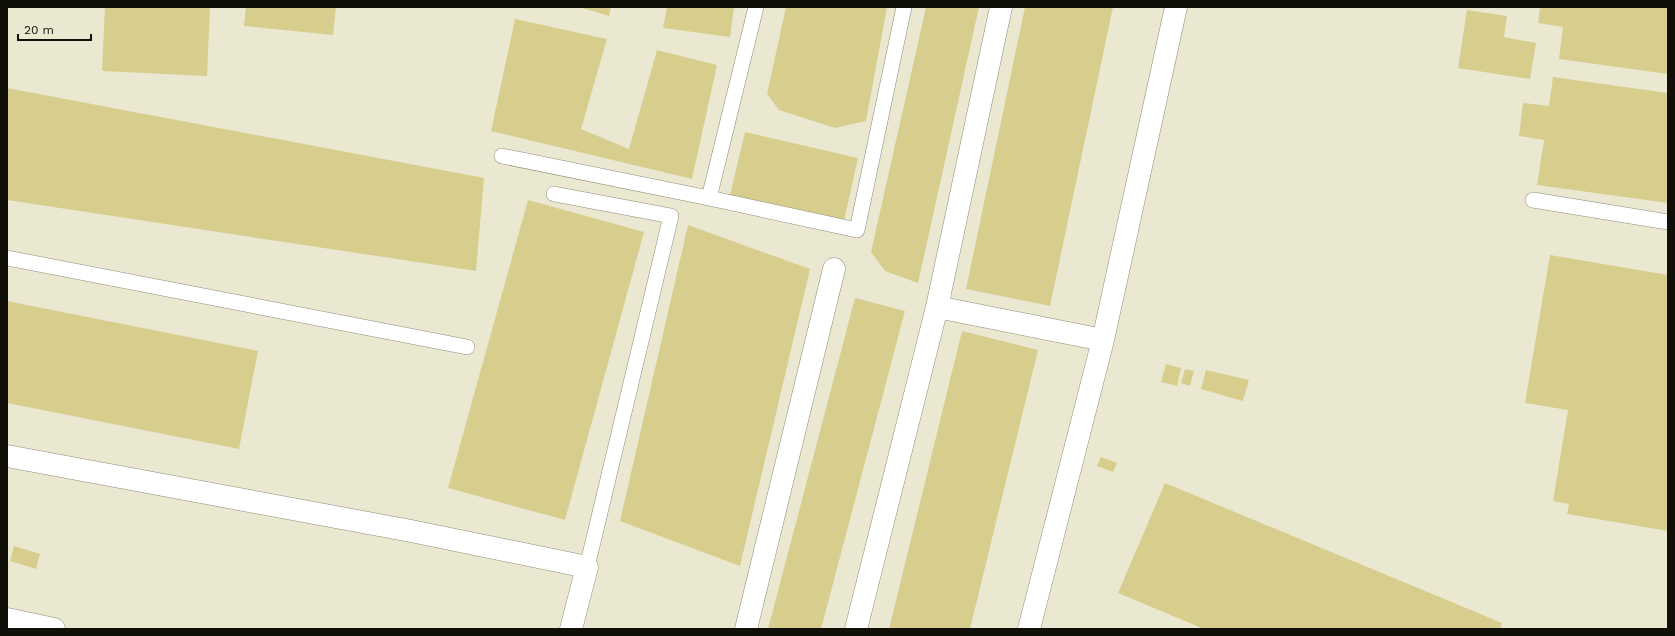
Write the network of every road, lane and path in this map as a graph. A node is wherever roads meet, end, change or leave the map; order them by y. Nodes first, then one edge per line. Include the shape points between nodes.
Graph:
1 (756, 7) edge
2 (904, 7) edge
3 (1001, 7) edge
4 (1176, 7) edge
5 (502, 156) dead end
6 (554, 194) dead end
7 (710, 198) junction
8 (1533, 200) dead end
9 (1668, 222) edge
10 (7, 258) edge
11 (834, 269) dead end
12 (937, 307) junction
13 (1103, 340) junction
14 (467, 347) dead end
15 (7, 456) edge
16 (587, 567) junction
17 (7, 619) edge
18 (54, 629) edge
19 (571, 629) edge
20 (746, 629) edge
21 (856, 629) edge
22 (1029, 629) edge

1 - 7 lane
2 - 7 lane via 857,230
3 - 12 street
4 - 13 street
5 - 7 lane
6 - 16 lane via 671,216
8 - 9 lane
10 - 14 lane
11 - 20 street
12 - 13 street
12 - 21 street
13 - 22 street
15 - 16 street via 411,531
16 - 19 street
17 - 18 street

